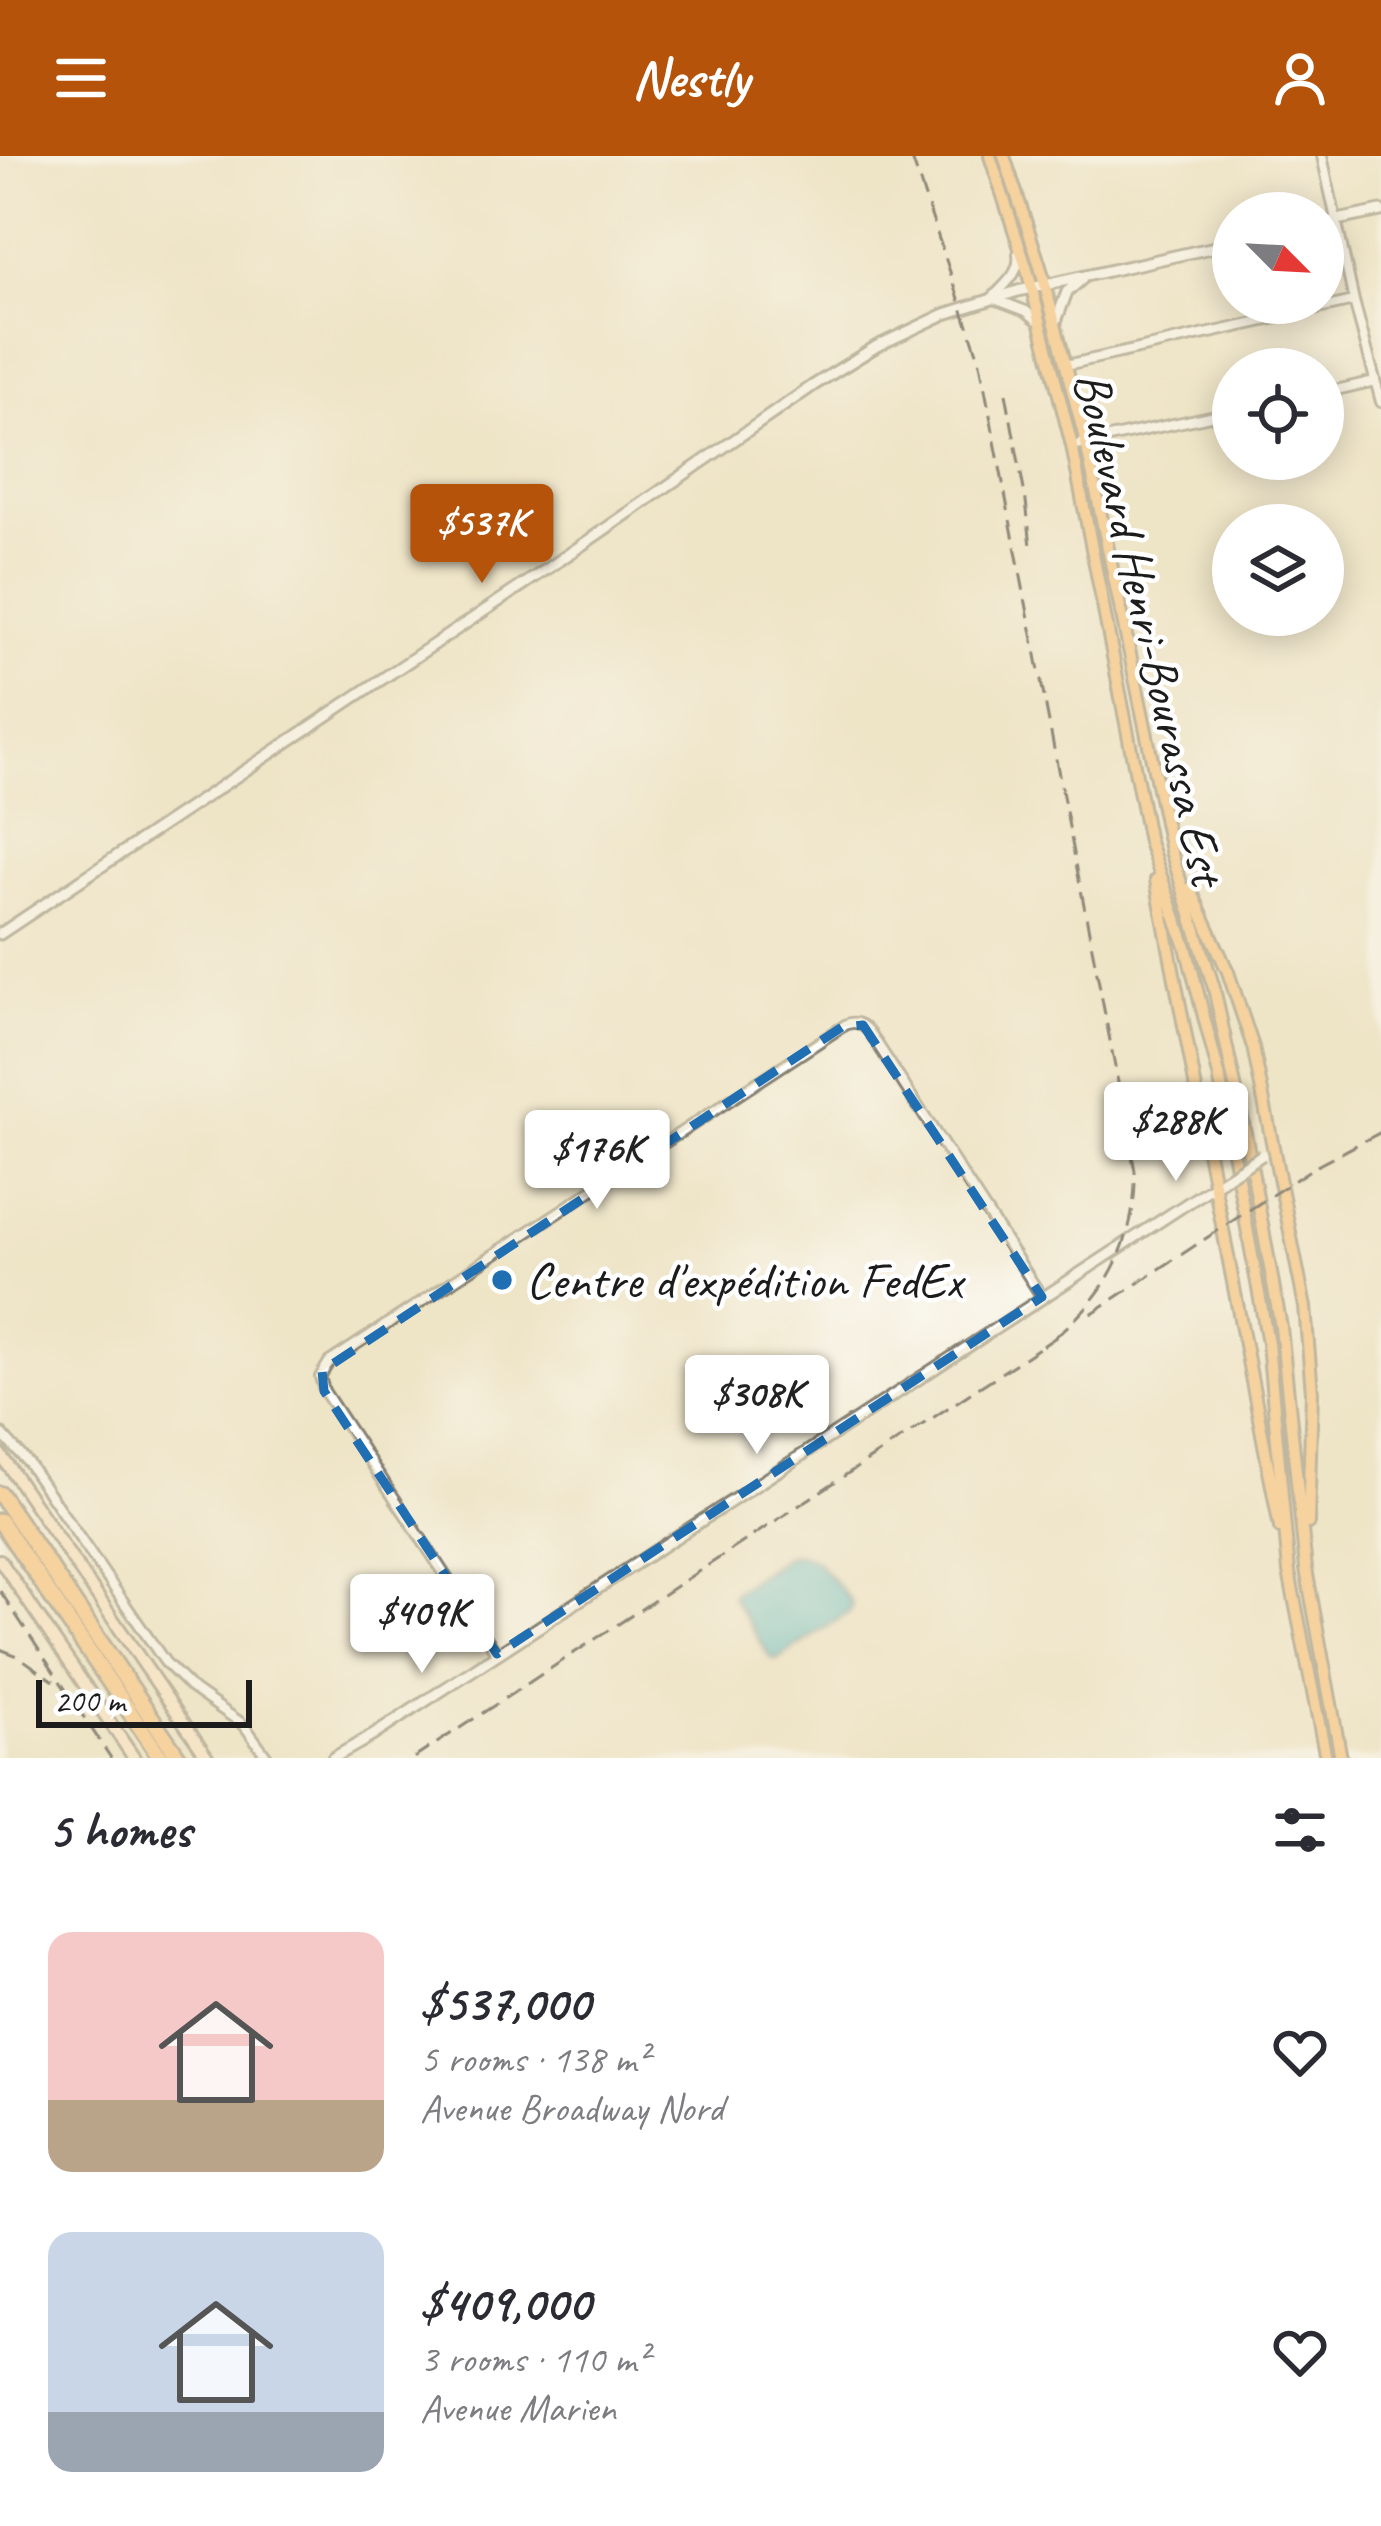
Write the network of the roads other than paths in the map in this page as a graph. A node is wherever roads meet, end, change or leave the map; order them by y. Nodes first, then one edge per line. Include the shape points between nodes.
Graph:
1 (991, 156) edge
2 (1004, 156) edge
3 (1322, 156) edge
4 (1330, 192) edge
5 (1381, 211) edge
6 (1344, 218) edge
7 (1013, 222) junction
8 (1212, 248) edge
9 (1344, 256) edge
10 (1090, 274) junction
11 (1038, 286) junction
12 (992, 298) junction
13 (1354, 301) junction
14 (1049, 327) junction
15 (1066, 365) junction
16 (1375, 380) junction
17 (1344, 388) edge
18 (1381, 402) edge
19 (1212, 416) edge
20 (1086, 443) junction
21 (1072, 446) junction
22 (1149, 842) junction
23 (1171, 851) junction
24 (0, 934) edge
25 (1274, 1147) junction
26 (1214, 1186) junction
27 (1042, 1297) junction
28 (0, 1432) edge
29 (0, 1454) edge
30 (0, 1494) edge
31 (0, 1521) edge
32 (0, 1561) edge
33 (1306, 1569) junction
34 (1289, 1572) junction
35 (497, 1654) junction
36 (372, 1736) junction
37 (134, 1758) edge
38 (161, 1758) edge
39 (179, 1758) edge
40 (208, 1758) edge
41 (268, 1758) edge
42 (332, 1758) edge
43 (347, 1758) edge
44 (1326, 1758) edge
45 (1341, 1758) edge

1 - 7 main road, Boulevard Henri-Bourassa Est
2 - 11 main road, Boulevard Henri-Bourassa Est
3 - 4 street
5 - 6 street
7 - 11 main road, Boulevard Henri-Bourassa Est
7 - 12 street via 1019,262
8 - 10 street
9 - 13 street
10 - 11 street
10 - 14 street via 1073,284
11 - 12 street
11 - 14 main road, Boulevard Henri-Bourassa Est
12 - 14 street
12 - 24 street via 923,323 844,366
13 - 15 street
13 - 16 street
14 - 15 main road, Boulevard Henri-Bourassa Est
14 - 21 main road, Boulevard Henri-Bourassa Est
15 - 20 main road, Boulevard Henri-Bourassa Est
16 - 17 street
16 - 18 street
19 - 20 street
20 - 21 street
20 - 23 main road, Boulevard Henri-Bourassa Est
21 - 22 main road, Boulevard Henri-Bourassa Est
22 - 26 main road
22 - 34 main road, Boulevard Henri-Bourassa Est via 1219,1075 1268,1342
23 - 25 main road via 1242,1009
23 - 33 main road, Boulevard Henri-Bourassa Est via 1214,988 1245,1132 1281,1327
25 - 26 street, bridge
25 - 33 main road via 1310,1342
26 - 27 street
26 - 34 main road
27 - 35 street
27 - 35 street via 858,1023 640,1158 321,1374 324,1391
28 - 41 street via 165,1662 244,1725
29 - 40 main road
30 - 39 highway
31 - 38 highway
32 - 37 main road
33 - 45 main road, Boulevard Henri-Bourassa Est
34 - 44 main road, Boulevard Henri-Bourassa Est
35 - 36 street
36 - 42 street
36 - 43 street

